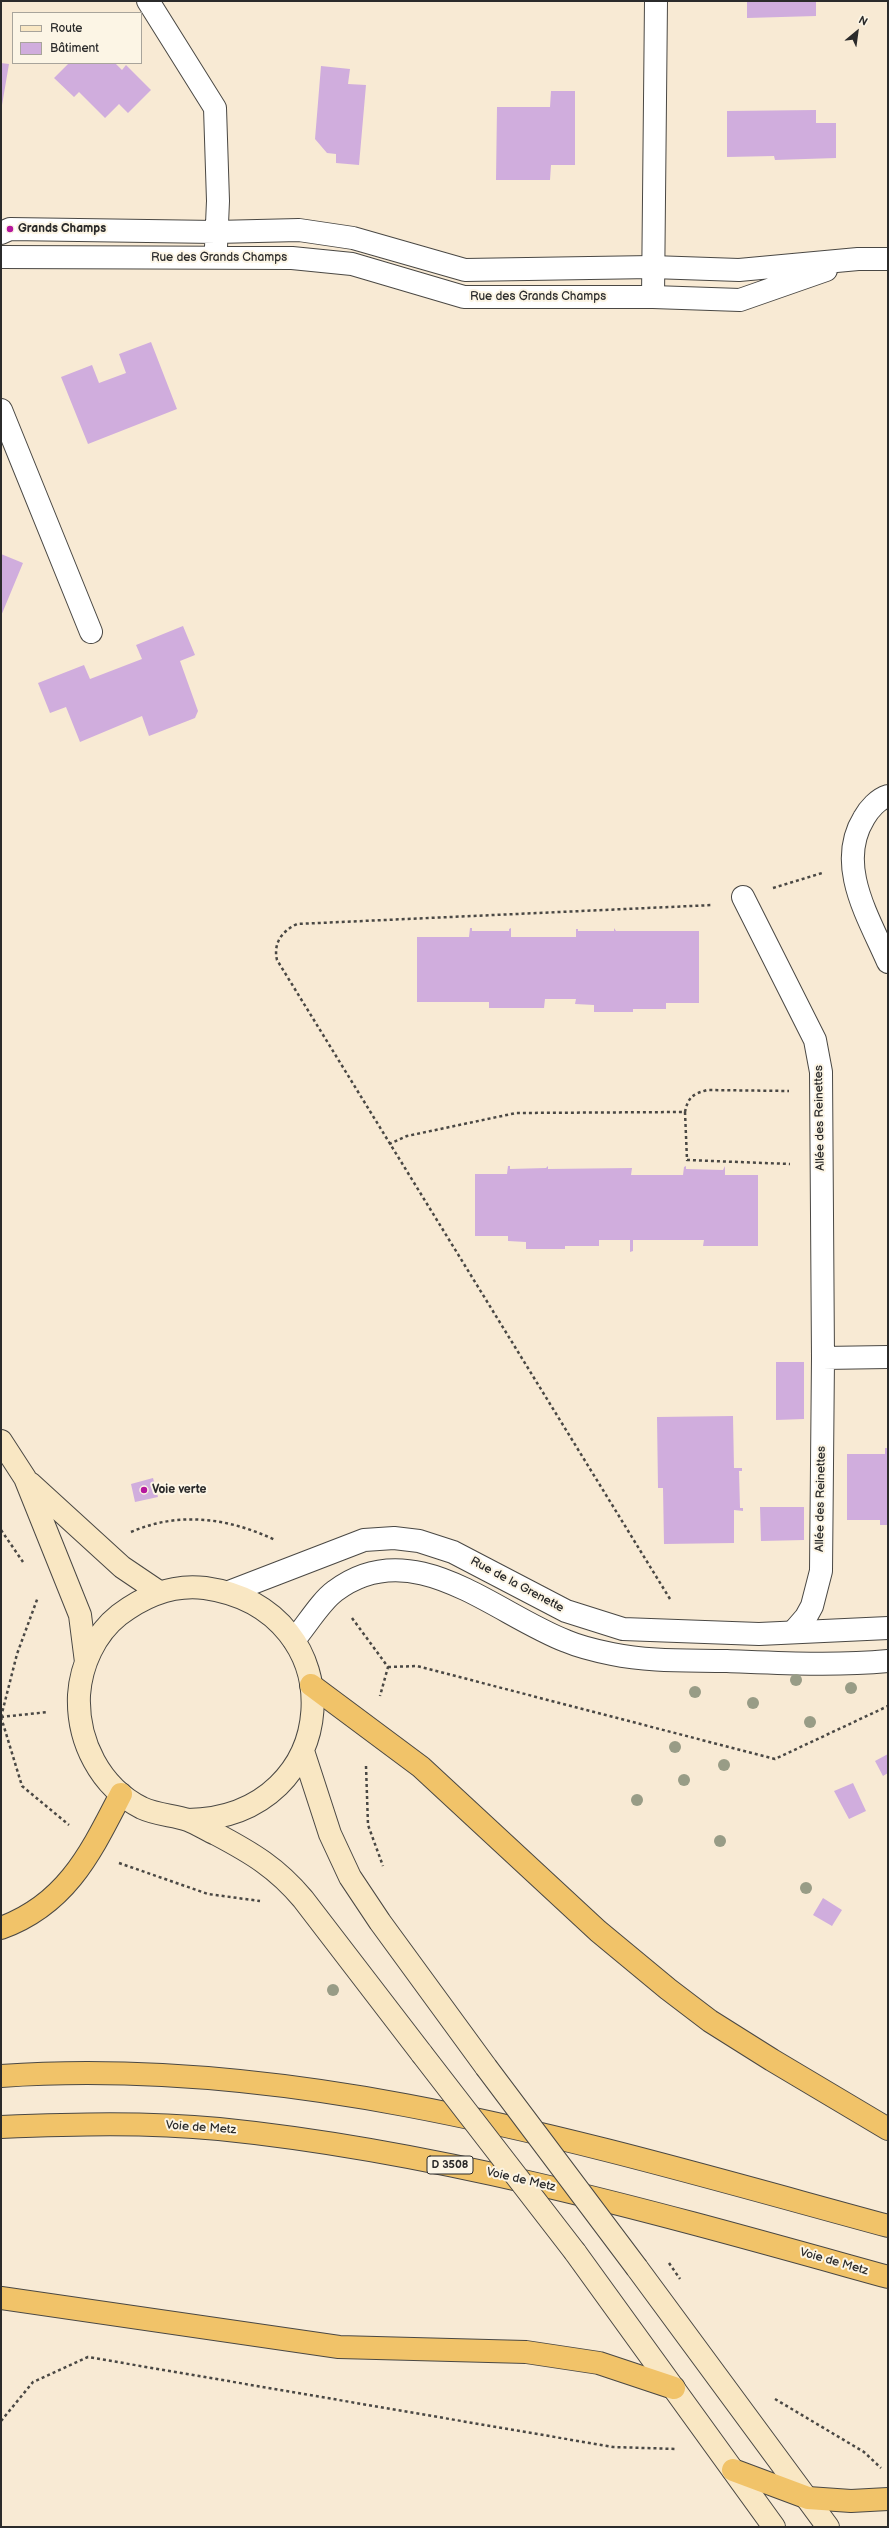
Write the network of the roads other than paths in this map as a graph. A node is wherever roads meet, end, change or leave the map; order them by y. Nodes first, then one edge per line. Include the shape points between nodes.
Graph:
1 (148, 1) edge
2 (656, 1) edge
3 (216, 232) junction
4 (1, 233) edge
5 (1, 257) edge
6 (216, 258) junction
7 (858, 259) junction
8 (888, 259) edge
9 (652, 267) junction
10 (653, 297) junction
11 (1, 410) edge
12 (91, 632) dead end
13 (888, 796) edge
14 (743, 897) road end
15 (888, 962) edge
16 (888, 1357) edge
17 (822, 1358) junction
18 (1, 1442) edge
19 (25, 1478) junction
20 (159, 1592) junction
21 (229, 1592) junction
22 (888, 1628) edge
23 (793, 1632) junction
24 (294, 1640) junction
25 (888, 1661) edge
26 (86, 1662) junction
27 (311, 1685) junction
28 (303, 1751) junction
29 (121, 1794) junction
30 (188, 1820) junction
31 (1, 1928) edge
32 (1, 2076) edge
33 (1, 2127) edge
34 (888, 2130) edge
35 (888, 2226) edge
36 (888, 2277) edge
37 (1, 2298) edge
38 (674, 2388) junction
39 (733, 2470) junction
40 (808, 2498) junction
41 (888, 2499) edge
42 (774, 2527) edge
43 (828, 2527) edge

1 - 3 street via 215,108 218,201
2 - 9 street
3 - 4 street, Rue des Grands Champs via 10,229
3 - 6 street
3 - 9 street, Rue des Grands Champs via 299,230 353,238 465,270
5 - 6 street, Rue des Grands Champs
6 - 10 street, Rue des Grands Champs via 292,258 352,264 464,297
7 - 8 street, Rue des Grands Champs
7 - 9 street, Rue des Grands Champs via 739,270
7 - 10 street, Rue des Grands Champs via 740,300
9 - 10 street
11 - 12 street
13 - 15 street via 869,809 858,827 853,846 854,881
14 - 17 street, Allée des Reinettes via 815,1040 820,1057
16 - 17 street
17 - 23 street, Allée des Reinettes via 820,1571 812,1606
18 - 19 main road
19 - 20 main road via 122,1567
19 - 26 main road via 80,1615
20 - 21 main road via 194,1586
20 - 26 main road via 135,1603 114,1619 97,1639
21 - 23 street, Rue de la Grenette via 364,1540 400,1539 419,1541 453,1552 505,1577 537,1598 586,1619 623,1629
21 - 24 main road via 254,1603 276,1619
22 - 23 street, Rue de la Grenette
24 - 25 street via 334,1591 359,1577 387,1571 414,1571 441,1578 473,1592 566,1641 612,1654 649,1660 826,1664
24 - 27 main road via 305,1662
26 - 29 main road via 78,1708 82,1732 90,1755 103,1776
27 - 28 main road via 313,1708
27 - 34 highway via 422,1767 598,1931 668,1989 710,2021
28 - 30 main road via 276,1789 257,1804 235,1814 212,1820
28 - 40 main road, bridge via 330,1834 350,1877 380,1922
29 - 30 main road via 158,1814
29 - 31 highway via 94,1846 68,1884 51,1901
30 - 38 main road, bridge via 256,1855 282,1875 308,1905 576,2252
32 - 35 highway via 118,2073 193,2077 356,2097 418,2108 619,2153
33 - 36 highway, Voie de Metz / D 3508 via 142,2124 224,2130 353,2148 510,2176
37 - 38 highway via 339,2347 526,2352 599,2363
38 - 39 main road
39 - 40 highway
39 - 42 main road
40 - 41 highway
40 - 43 main road

